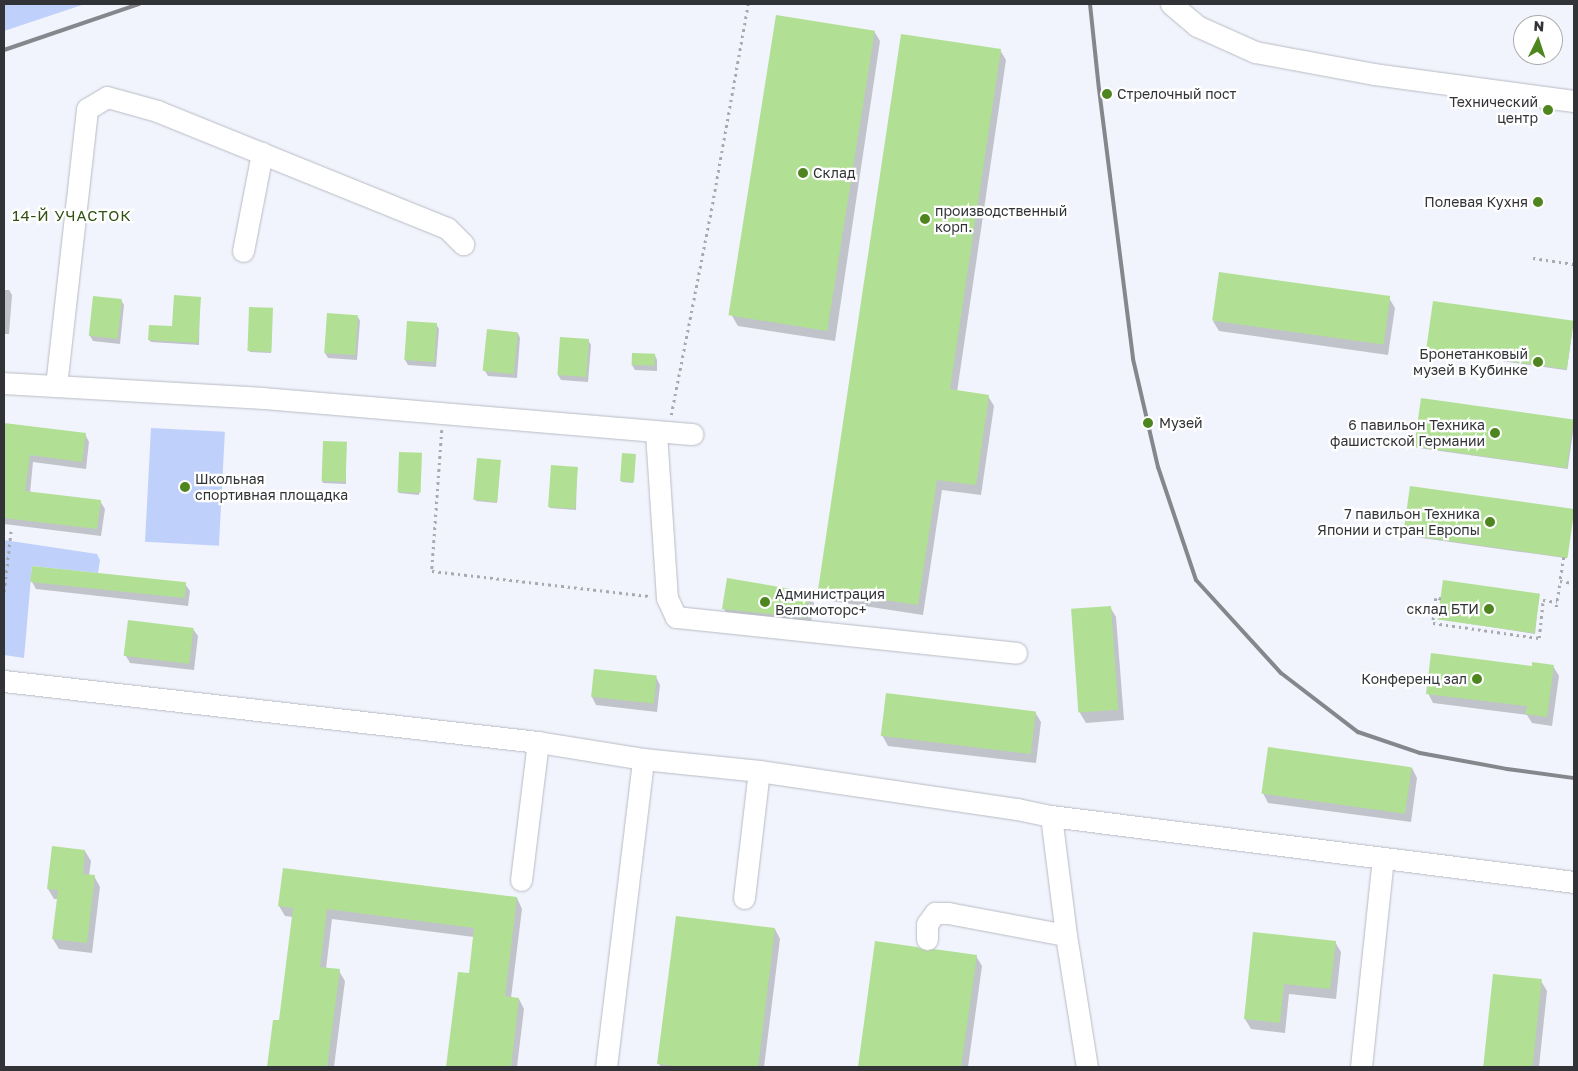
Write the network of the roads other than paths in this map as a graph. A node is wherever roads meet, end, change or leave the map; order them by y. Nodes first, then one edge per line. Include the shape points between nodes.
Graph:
1 (1171, 4) edge
2 (1574, 101) edge
3 (262, 153) junction
4 (463, 244) dead end
5 (243, 251) dead end
6 (4, 383) edge
7 (56, 386) junction
8 (662, 433) junction
9 (692, 434) dead end
10 (1016, 653) dead end
11 (4, 681) edge
12 (538, 742) junction
13 (644, 759) junction
14 (759, 772) junction
15 (1052, 816) junction
16 (1383, 858) junction
17 (521, 880) dead end
18 (1574, 882) edge
19 (744, 898) dead end
20 (1066, 935) junction
21 (927, 940) dead end
22 (606, 1067) edge
23 (1087, 1067) edge
24 (1361, 1067) edge

1 - 2 street via 1197,26 1255,52 1374,74
3 - 4 street via 447,228
3 - 5 street
3 - 7 street via 157,111 107,97 87,109
6 - 7 street
7 - 8 street via 263,398
8 - 9 street
8 - 10 street via 667,598 676,617
11 - 12 street
12 - 13 street
12 - 17 street
13 - 14 street
13 - 22 street
14 - 15 street
14 - 19 street
15 - 16 street
15 - 20 street
16 - 18 street
16 - 24 street
20 - 21 street via 948,912 935,913 927,924
20 - 23 street

